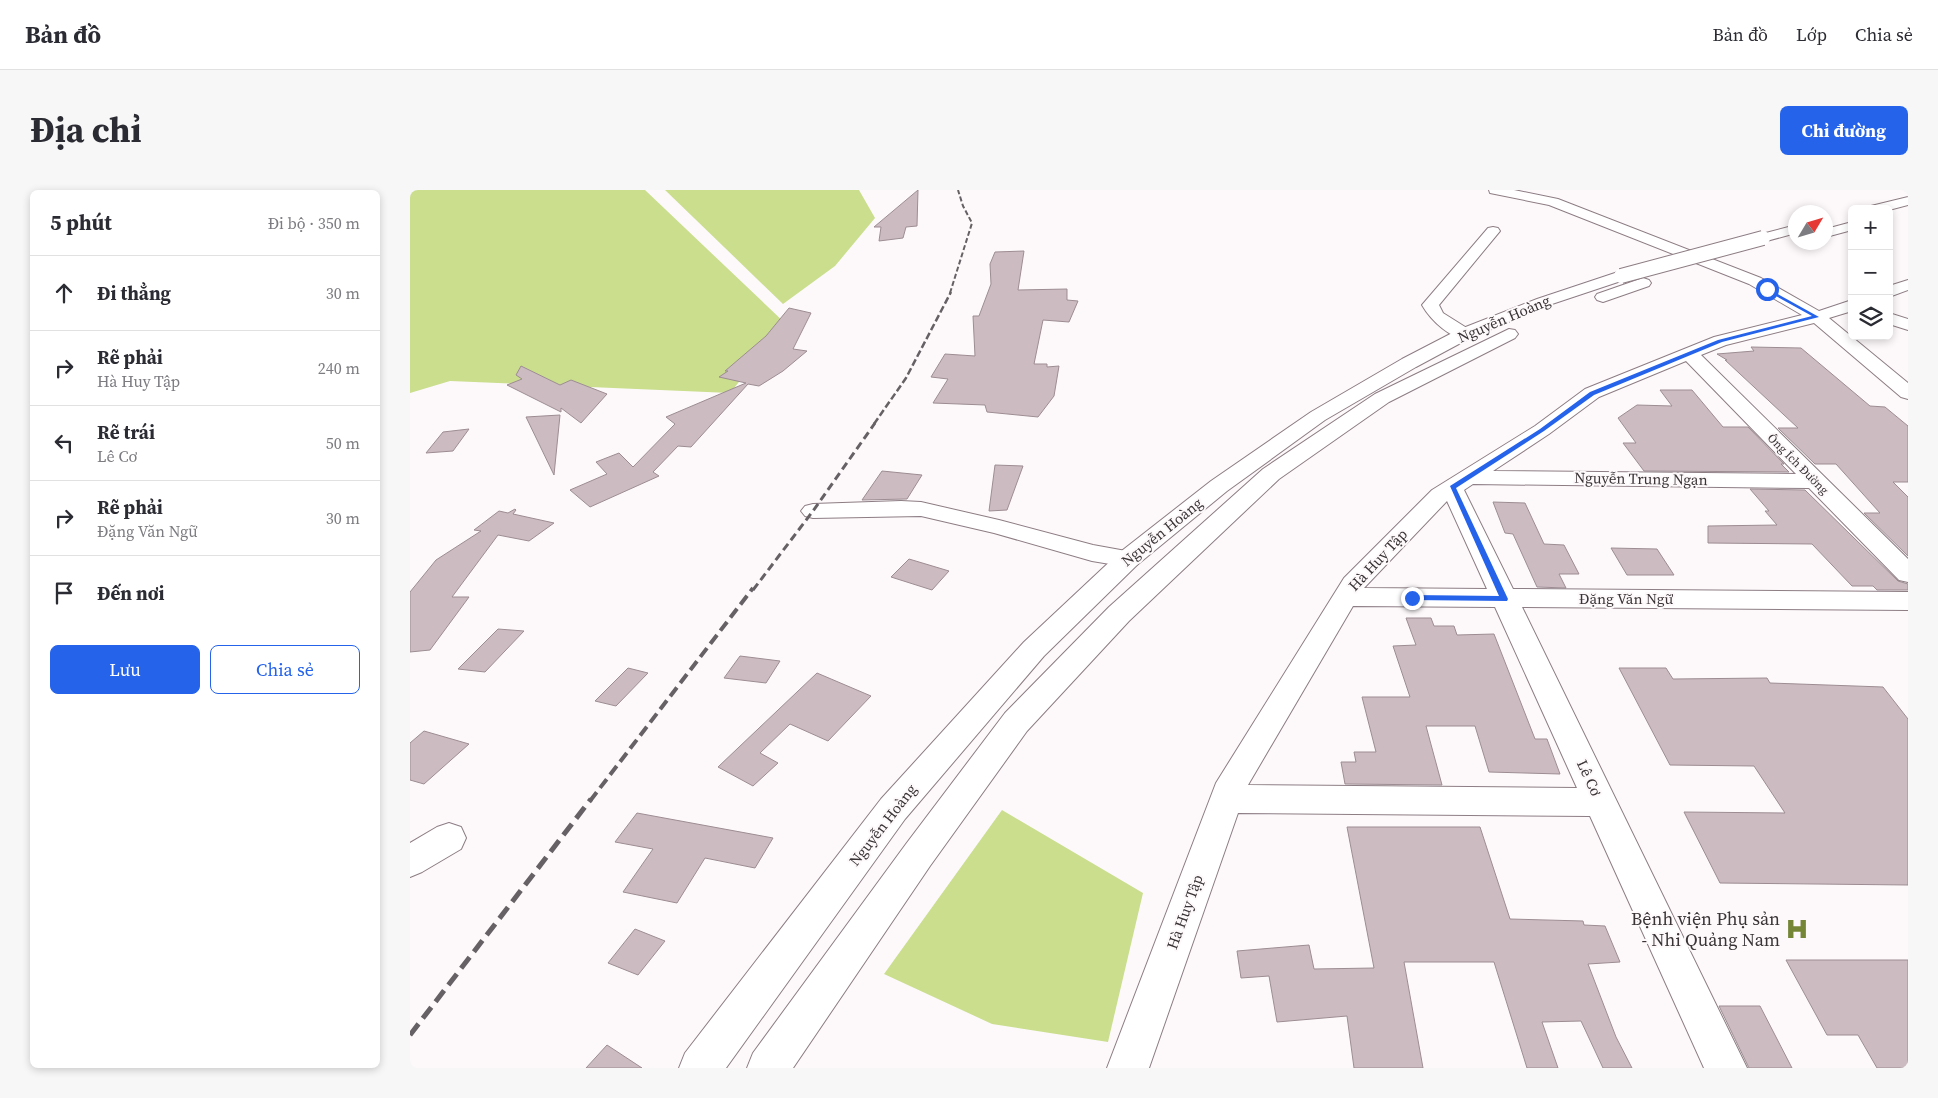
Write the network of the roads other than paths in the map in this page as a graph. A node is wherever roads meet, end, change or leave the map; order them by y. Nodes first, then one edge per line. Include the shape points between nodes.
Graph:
1 (1527, 193) edge
2 (1494, 196) edge
3 (1908, 201) edge
4 (1892, 205) edge
5 (1908, 210) edge
6 (1893, 214) edge
7 (1848, 216) edge
8 (1833, 220) edge
9 (1848, 227) edge
10 (1492, 231) dead end
11 (1788, 231) edge
12 (1833, 231) edge
13 (1788, 243) edge
14 (1632, 280) junction
15 (1908, 285) edge
16 (1893, 291) edge
17 (1848, 306) edge
18 (1817, 317) junction
19 (1893, 319) edge
20 (1908, 325) edge
21 (1464, 334) junction
22 (1689, 354) junction
23 (1908, 394) edge
24 (1459, 482) junction
25 (1816, 482) junction
26 (813, 511) dead end
27 (1128, 559) junction
28 (1908, 574) edge
29 (1344, 597) junction
30 (1504, 599) junction
31 (1908, 601) edge
32 (1226, 799) junction
33 (1600, 802) junction
34 (449, 838) dead end
35 (410, 861) edge
36 (700, 1068) edge
37 (768, 1068) edge
38 (1128, 1068) edge
39 (1726, 1068) edge

1 - 2 main road
1 - 18 main road via 1539,205 1635,238 1743,284 1767,289
3 - 4 main road
5 - 6 main road
7 - 8 main road
9 - 12 main road
10 - 21 main road via 1430,305 1437,316
11 - 14 main road, Nguyễn Hoàng, bridge
13 - 14 main road, Nguyễn Hoàng
14 - 21 main road, Nguyễn Hoàng via 1543,302
14 - 37 main road, Nguyễn Hoàng via 1492,342 1382,398 1271,474 1119,614 1016,722
15 - 16 main road
17 - 18 main road
18 - 22 main road, Hà Huy Tập via 1720,341
18 - 23 main road
19 - 20 main road
21 - 27 main road, Nguyễn Hoàng via 1318,416 1219,486
22 - 24 main road, Hà Huy Tập via 1592,394
22 - 25 main road, Ông Ích Đường
24 - 25 main road, Nguyễn Trung Ngạn
24 - 29 main road, Hà Huy Tập via 1440,495
24 - 30 main road, Lê Cơ
25 - 28 main road, Ông Ích Đường
26 - 27 main road via 921,509 1092,553
27 - 36 main road, Nguyễn Hoàng via 1034,649 894,809
29 - 30 main road, Đặng Văn Ngữ
29 - 32 main road, Hà Huy Tập via 1232,783
30 - 31 main road, Đặng Văn Ngữ
30 - 33 main road, Lê Cơ
32 - 33 main road
32 - 38 main road, Hà Huy Tập
33 - 39 main road, Lê Cơ
34 - 35 main road

